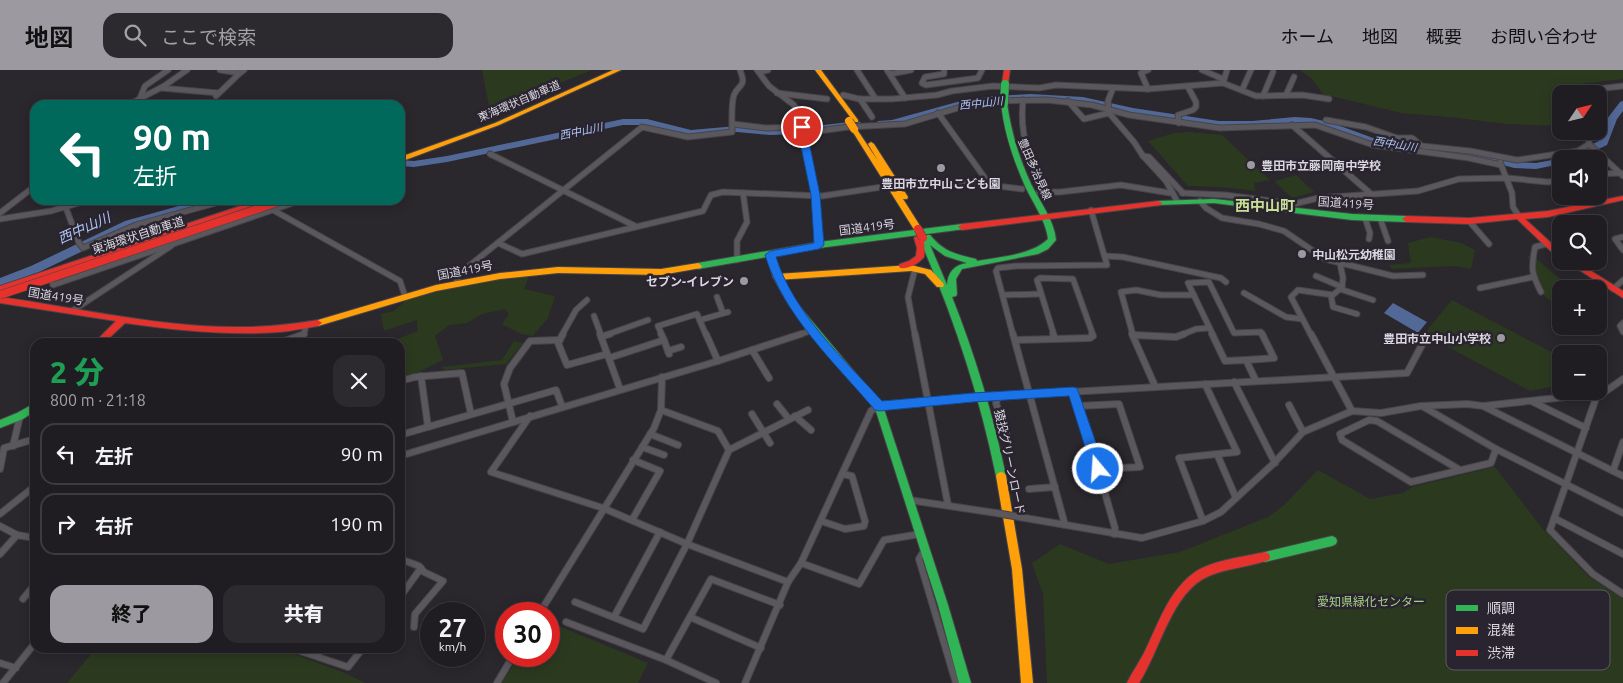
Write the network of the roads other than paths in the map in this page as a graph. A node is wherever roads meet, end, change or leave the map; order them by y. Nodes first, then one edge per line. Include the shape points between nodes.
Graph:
1 (168, 70) edge
2 (187, 70) edge
3 (220, 70) edge
4 (605, 70) edge
5 (618, 70) edge
6 (740, 70) edge
7 (768, 70) edge
8 (812, 70) edge
9 (818, 70) edge
10 (857, 70) edge
11 (911, 70) edge
12 (944, 70) edge
13 (982, 70) edge
14 (1007, 70) edge
15 (1148, 70) edge
16 (1202, 70) edge
17 (1228, 70) edge
18 (1251, 70) edge
19 (758, 71) edge
20 (242, 72) edge
21 (888, 72) edge
22 (1273, 72) dead end
23 (1294, 77) dead end
24 (1223, 81) junction
25 (1623, 86) edge
26 (1188, 87) junction
27 (159, 88) junction
28 (1113, 88) junction
29 (1608, 88) edge
30 (1148, 89) junction
31 (1242, 90) junction
32 (777, 93) junction
33 (843, 95) dead end
34 (1286, 95) junction
35 (1263, 96) junction
36 (140, 98) junction
37 (875, 98) junction
38 (905, 98) junction
39 (827, 99) dead end
40 (860, 99) junction
41 (1329, 99) dead end
42 (137, 100) edge
43 (1023, 100) junction
44 (1068, 102) junction
45 (539, 103) junction
46 (1109, 110) junction
47 (938, 113) junction
48 (872, 117) dead end
49 (1179, 120) junction
50 (732, 124) junction
51 (1330, 124) junction
52 (855, 125) junction
53 (1292, 125) junction
54 (803, 130) junction
55 (1589, 140) edge
56 (1590, 145) junction
57 (405, 152) edge
58 (490, 154) dead end
59 (1142, 156) junction
60 (1498, 156) junction
61 (405, 158) edge
62 (1501, 164) junction
63 (1607, 174) edge
64 (1622, 174) edge
65 (1507, 178) junction
66 (1552, 181) edge
67 (990, 185) junction
68 (899, 186) junction
69 (882, 187) dead end
70 (1022, 189) dead end
71 (30, 190) edge
72 (563, 190) junction
73 (743, 192) junction
74 (1039, 192) dead end
75 (1048, 193) junction
76 (1170, 193) dead end
77 (1371, 194) junction
78 (816, 195) junction
79 (1180, 196) junction
80 (1623, 198) edge
81 (1200, 201) junction
82 (75, 205) edge
83 (209, 205) edge
84 (252, 205) edge
85 (269, 205) edge
86 (270, 205) edge
87 (288, 205) edge
88 (66, 208) junction
89 (273, 210) junction
90 (1091, 210) junction
91 (0, 213) edge
92 (1044, 216) junction
93 (1365, 218) junction
94 (1380, 218) junction
95 (1520, 218) junction
96 (0, 219) edge
97 (1469, 221) junction
98 (635, 226) junction
99 (920, 233) junction
100 (1623, 237) edge
101 (1369, 240) dead end
102 (179, 241) junction
103 (1388, 241) dead end
104 (498, 243) junction
105 (1488, 244) dead end
106 (1546, 244) junction
107 (819, 245) junction
108 (1552, 249) edge
109 (1623, 250) edge
110 (770, 255) junction
111 (1105, 256) junction
112 (737, 260) junction
113 (991, 260) junction
114 (1340, 263) junction
115 (891, 268) junction
116 (1583, 270) edge
117 (914, 273) dead end
118 (1422, 275) dead end
119 (1316, 276) dead end
120 (777, 277) junction
121 (1533, 277) junction
122 (1623, 280) edge
123 (1226, 282) dead end
124 (456, 284) junction
125 (1341, 288) junction
126 (1480, 288) dead end
127 (0, 289) edge
128 (1613, 289) junction
129 (1541, 292) dead end
130 (1244, 293) dead end
131 (1040, 294) junction
132 (0, 295) edge
133 (1194, 295) junction
134 (1332, 295) junction
135 (1623, 295) edge
136 (405, 296) junction
137 (1003, 296) junction
138 (717, 297) dead end
139 (0, 300) edge
140 (588, 300) dead end
141 (1373, 300) dead end
142 (71, 311) junction
143 (1357, 314) dead end
144 (594, 316) dead end
145 (1302, 318) junction
146 (123, 319) junction
147 (648, 320) dead end
148 (700, 320) junction
149 (1623, 323) edge
150 (306, 325) junction
151 (1209, 328) junction
152 (812, 330) junction
153 (1623, 332) edge
154 (1133, 335) junction
155 (601, 337) junction
156 (964, 337) junction
157 (104, 338) edge
158 (293, 338) edge
159 (560, 340) junction
160 (664, 340) junction
161 (1016, 340) junction
162 (1055, 340) junction
163 (1424, 340) dead end
164 (681, 347) dead end
165 (752, 350) junction
166 (608, 356) junction
167 (971, 356) junction
168 (1246, 360) junction
169 (718, 361) junction
170 (422, 376) junction
171 (1334, 376) junction
172 (662, 377) junction
173 (769, 378) dead end
174 (405, 380) edge
175 (1256, 381) junction
176 (1234, 382) junction
177 (1621, 383) edge
178 (1206, 384) junction
179 (1155, 386) junction
180 (620, 390) junction
181 (1073, 391) junction
182 (1607, 391) edge
183 (1030, 393) junction
184 (997, 396) junction
185 (1552, 399) edge
186 (1595, 400) edge
187 (928, 401) junction
188 (509, 402) junction
189 (1533, 402) junction
190 (777, 404) dead end
191 (562, 406) junction
192 (879, 406) junction
193 (1078, 406) junction
194 (1289, 406) dead end
195 (1421, 406) junction
196 (1483, 406) junction
197 (30, 410) edge
198 (661, 410) junction
199 (808, 410) dead end
200 (1352, 411) junction
201 (470, 414) junction
202 (752, 414) dead end
203 (20, 416) junction
204 (530, 416) junction
205 (792, 418) junction
206 (513, 422) junction
207 (0, 424) edge
208 (428, 427) junction
209 (1586, 428) junction
210 (811, 430) dead end
211 (763, 432) junction
212 (1303, 432) junction
213 (405, 434) edge
214 (650, 434) junction
215 (1008, 440) dead end
216 (30, 441) edge
217 (1623, 442) edge
218 (770, 443) dead end
219 (13, 446) junction
220 (642, 446) junction
221 (678, 446) dead end
222 (1496, 449) junction
223 (729, 450) junction
224 (1577, 453) junction
225 (405, 454) edge
226 (1217, 454) junction
227 (664, 455) dead end
228 (633, 460) junction
229 (1274, 463) junction
230 (0, 469) edge
231 (1098, 469) junction
232 (1460, 470) junction
233 (1613, 471) junction
234 (842, 474) junction
235 (1623, 476) edge
236 (1566, 485) junction
237 (1055, 487) junction
238 (1029, 489) dead end
239 (30, 490) edge
240 (1236, 498) junction
241 (909, 500) junction
242 (948, 505) junction
243 (603, 508) junction
244 (1623, 513) edge
245 (0, 514) edge
246 (1554, 518) junction
247 (632, 520) junction
248 (821, 521) junction
249 (1204, 521) junction
250 (1065, 525) junction
251 (0, 526) edge
252 (660, 532) junction
253 (920, 534) junction
254 (1114, 534) junction
255 (17, 535) junction
256 (30, 537) edge
257 (1332, 542) dead end
258 (687, 544) junction
259 (926, 553) junction
260 (0, 554) edge
261 (1623, 554) edge
262 (405, 561) edge
263 (801, 563) junction
264 (421, 568) junction
265 (788, 582) junction
266 (405, 590) edge
267 (30, 591) edge
268 (1623, 594) edge
269 (23, 600) dead end
270 (546, 602) edge
271 (575, 602) dead end
272 (780, 604) junction
273 (690, 617) junction
274 (614, 618) junction
275 (566, 622) dead end
276 (414, 627) dead end
277 (761, 648) junction
278 (30, 650) edge
279 (309, 653) edge
280 (359, 653) edge
281 (317, 655) joint
282 (666, 660) junction
283 (0, 663) edge
284 (507, 667) edge
285 (16, 668) junction
286 (3, 683) edge
287 (497, 683) edge
288 (716, 683) edge
289 (745, 683) edge
290 (956, 683) edge
291 (965, 683) edge
292 (1027, 683) edge
293 (1133, 683) edge

1 - 36 street via 145,86
2 - 27 street
3 - 20 street
4 - 45 main road, 東海環状自動車道
5 - 45 main road, 東海環状自動車道
6 - 50 street via 742,86 734,95
7 - 19 street
8 - 52 main road
9 - 52 main road
10 - 37 street
11 - 21 street
12 - 13 street via 944,74 925,77 922,83 978,78
14 - 92 main road, 豊田多治見線, bridge via 1004,115 1010,141
15 - 30 street via 1141,73
16 - 24 street
17 - 24 street
18 - 31 street
19 - 32 street
20 - 27 street via 216,95
21 - 38 street
22 - 35 street
23 - 34 street
24 - 26 street
24 - 31 street
25 - 29 street
26 - 30 street
26 - 49 street via 1196,107
27 - 36 street
28 - 30 street
28 - 38 street via 993,86 952,91 940,96
28 - 46 street via 1108,101
31 - 35 street
32 - 39 street
32 - 54 street via 794,105
33 - 40 street
34 - 35 street
34 - 41 street
36 - 42 street
37 - 38 street
37 - 40 street
40 - 48 street
43 - 44 street
43 - 47 street via 995,101
43 - 75 street via 1021,121 1027,153
44 - 46 street
44 - 46 street via 1084,119
45 - 57 main road, 東海環状自動車道
45 - 61 main road, 東海環状自動車道
46 - 49 street
46 - 59 street
47 - 54 street via 905,124
47 - 67 street
49 - 53 street via 1242,128
50 - 54 street
50 - 72 street via 732,131 688,137 642,127
51 - 53 street
51 - 60 street via 1366,127 1397,138 1412,138 1422,146
51 - 62 street via 1370,144
52 - 68 main road
53 - 77 street
54 - 78 street
55 - 56 street
56 - 60 street via 1578,151 1539,158 1517,160
56 - 64 street
58 - 72 street
59 - 79 street
59 - 79 street via 1149,157
60 - 62 street
62 - 65 street
63 - 64 street
65 - 66 street
65 - 77 street via 1474,178 1418,191
65 - 95 street via 1513,207
67 - 68 street via 963,182
67 - 70 street
68 - 99 main road, 猿投グリーンロード
69 - 78 street
71 - 91 street
72 - 98 street
72 - 104 street
73 - 78 street
73 - 98 street via 711,195 703,211
73 - 112 street via 747,222 737,241
74 - 75 street
75 - 76 street via 1122,185
77 - 79 street via 1318,198 1291,204 1225,195
78 - 107 street
79 - 81 main road, 国道419号
79 - 90 main road, 国道419号
80 - 95 main road, 国道419号
81 - 93 main road, 国道419号
81 - 114 street via 1222,218 1278,229 1325,259
82 - 88 street
83 - 88 street via 136,225 83,248
84 - 127 main road, 東海環状自動車道
85 - 132 main road, 東海環状自動車道, bridge
86 - 89 street
87 - 89 street
88 - 96 street
89 - 102 street
89 - 136 street via 400,281
90 - 92 main road, 国道419号
90 - 111 street
92 - 107 main road, 国道419号
92 - 113 main road, 豊田多治見線 via 1052,237 1047,246 1032,253
93 - 94 main road, 国道419号
93 - 101 street
94 - 97 main road, 国道419号
94 - 103 street
95 - 97 main road, 国道419号
95 - 106 main road
97 - 105 street
98 - 104 street via 522,254
99 - 113 main road via 952,258 972,262
99 - 115 main road via 920,257 912,263
99 - 156 main road, 猿投グリーンロード via 942,278
100 - 109 street via 1616,242
102 - 139 street via 53,285 51,272 18,284
102 - 142 street
104 - 124 street via 458,274
106 - 108 main road
106 - 121 street via 1535,247 1531,266
107 - 110 main road, 国道419号
110 - 112 main road, 国道419号
110 - 120 main road
111 - 123 street via 1221,278
111 - 137 street via 1107,265 998,268
112 - 124 main road, 国道419号 via 635,274 577,270 531,272
113 - 167 main road via 960,267 950,280
114 - 118 street via 1393,276
114 - 125 street
115 - 120 main road
115 - 156 main road via 918,269 933,275
116 - 128 main road
117 - 187 street via 908,296
119 - 125 street
120 - 152 main road
121 - 126 street
121 - 129 street
122 - 128 street
124 - 136 main road, 国道419号
125 - 134 street
125 - 141 street
128 - 135 main road
130 - 145 street via 1286,317
131 - 137 street
131 - 162 street
131 - 162 street via 1037,280 1040,278 1073,279 1094,336
133 - 151 street
133 - 154 street via 1121,292
133 - 168 street via 1188,283 1209,282 1234,333 1260,332 1274,358
134 - 143 street via 1333,307
134 - 145 street via 1298,290 1293,293 1291,297
136 - 150 main road, 国道419号
137 - 161 street
138 - 148 street via 726,312
139 - 142 main road, 国道419号
140 - 159 street via 576,310
142 - 146 main road, 国道419号
144 - 155 street
145 - 171 street
146 - 150 main road, 国道419号 via 177,327 250,329
146 - 157 main road
147 - 155 street
148 - 160 street via 697,314 658,326
148 - 169 street
149 - 153 street via 1620,326
150 - 158 street via 304,334
151 - 154 street via 1196,329 1176,338
151 - 168 street via 1225,361
152 - 165 street
152 - 192 main road
154 - 179 street
155 - 166 street
156 - 167 main road, 猿投グリーンロード
159 - 166 street via 558,343 567,365
159 - 188 street via 530,341 510,368 504,384
160 - 164 street via 669,352
160 - 166 street
161 - 162 street
161 - 183 street
163 - 171 street via 1408,373
165 - 169 street
165 - 173 street
166 - 180 street
167 - 292 main road, 猿投グリーンロード via 992,433 1009,522
168 - 175 street
169 - 172 street
170 - 174 street
170 - 201 street via 462,373
170 - 208 street
171 - 175 street
171 - 200 street
172 - 180 street
172 - 198 street
175 - 176 street
176 - 178 street
176 - 229 street
177 - 182 street
178 - 179 street
178 - 226 street via 1236,452
179 - 181 street
180 - 191 street
181 - 183 street
181 - 193 street
183 - 184 street
183 - 237 street
184 - 187 street, bridge
184 - 215 street via 996,403
185 - 189 street
186 - 209 street
187 - 192 street
187 - 242 street
188 - 191 street via 556,390
188 - 201 street
188 - 206 street
189 - 196 street
189 - 209 street
190 - 205 street
191 - 204 street
192 - 234 street via 869,414
192 - 241 main road
193 - 231 street
193 - 231 street via 1119,404 1140,463 1137,468
194 - 212 street
195 - 196 street
195 - 200 street via 1381,413
195 - 222 street
196 - 224 street
197 - 203 main road
198 - 214 street
198 - 223 street via 718,431
199 - 205 street
200 - 212 street
201 - 208 street
202 - 211 street
203 - 207 main road
203 - 219 street
204 - 206 street
204 - 243 street via 492,472
205 - 210 street
205 - 211 street
206 - 225 street
208 - 213 street
209 - 224 street
211 - 218 street
211 - 223 street
212 - 229 street
214 - 220 street
214 - 221 street
216 - 219 street
217 - 233 street
219 - 230 street via 4,448
220 - 227 street
220 - 228 street
222 - 232 street via 1491,463
222 - 236 street
223 - 258 street
224 - 233 street
224 - 236 street
226 - 240 street
226 - 249 street via 1179,458
228 - 243 street
228 - 247 street via 660,471
229 - 240 street
231 - 254 street via 1116,528
232 - 232 street via 1411,482 1342,440 1340,434 1369,420 1377,421
233 - 235 street
234 - 248 street
234 - 248 street via 852,476 864,526 845,529
236 - 244 street
236 - 246 street
237 - 238 street
237 - 250 street
239 - 245 street
240 - 249 street via 1221,512
241 - 242 street
241 - 253 main road
242 - 250 street, bridge
243 - 247 street
243 - 270 street
246 - 261 street
246 - 268 street via 1550,530 1593,574
247 - 252 street
248 - 263 street
249 - 254 street via 1142,538
250 - 254 street
251 - 255 street
252 - 258 street
252 - 274 street
253 - 259 main road
253 - 263 street via 884,540 859,584
255 - 256 street
255 - 260 street
257 - 293 main road via 1199,575 1172,602
258 - 265 street
258 - 274 street via 643,629
259 - 290 street via 919,559
259 - 291 main road
262 - 264 street
263 - 265 street
264 - 266 street
264 - 276 street via 443,581 415,614
265 - 272 street
267 - 269 street
271 - 274 street
272 - 273 street via 711,579
272 - 277 street
273 - 277 street
273 - 282 street
275 - 282 street
277 - 289 street
278 - 285 street
279 - 281 street
280 - 281 street via 348,667
282 - 288 street
283 - 285 street
284 - 287 street
285 - 286 street

